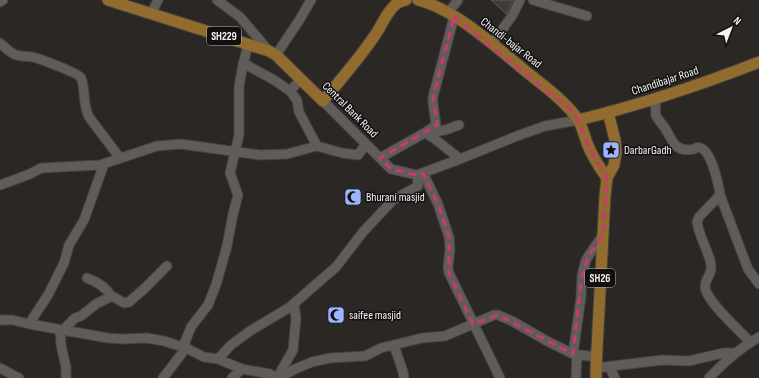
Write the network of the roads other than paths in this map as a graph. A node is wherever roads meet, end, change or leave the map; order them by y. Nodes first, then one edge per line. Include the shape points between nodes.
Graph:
1 (3, 0) edge
2 (108, 0) edge
3 (158, 0) edge
4 (217, 0) edge
5 (311, 0) edge
6 (401, 0) edge
7 (418, 0) edge
8 (458, 0) edge
9 (520, 0) edge
10 (533, 0) edge
11 (0, 2) edge
12 (152, 14) junction
13 (451, 15) junction
14 (587, 16) dead end
15 (0, 43) edge
16 (248, 44) junction
17 (492, 44) junction
18 (272, 53) junction
19 (759, 62) edge
20 (243, 63) junction
21 (301, 79) junction
22 (290, 91) junction
23 (655, 98) junction
24 (323, 101) junction
25 (608, 112) junction
26 (578, 120) junction
27 (458, 125) dead end
28 (428, 134) junction
29 (366, 144) junction
30 (317, 146) junction
31 (236, 151) junction
32 (120, 158) junction
33 (380, 158) junction
34 (460, 159) junction
35 (104, 164) junction
36 (420, 174) junction
37 (607, 178) junction
38 (0, 185) edge
39 (720, 195) junction
40 (603, 235) junction
41 (167, 266) dead end
42 (87, 278) dead end
43 (759, 284) edge
44 (112, 297) junction
45 (294, 304) junction
46 (1, 317) edge
47 (29, 324) junction
48 (473, 324) junction
49 (62, 330) junction
50 (759, 337) edge
51 (750, 342) junction
52 (394, 345) junction
53 (184, 348) junction
54 (734, 353) junction
55 (575, 354) junction
56 (218, 359) junction
57 (609, 366) junction
58 (0, 368) edge
59 (596, 368) edge
60 (242, 369) junction
61 (19, 378) edge
62 (66, 378) edge
63 (163, 378) edge
64 (232, 378) edge
65 (277, 378) edge
66 (404, 378) edge
67 (500, 378) edge
68 (576, 378) edge
69 (615, 378) edge
70 (709, 378) edge

1 - 11 street
2 - 12 main road, Central Bank Road / SH229
3 - 12 street
4 - 18 street via 240,17
5 - 18 street via 300,19
6 - 24 main road via 387,14 361,56
7 - 13 main road, Chandi-bajar Road
8 - 13 street
9 - 17 street
10 - 14 street
12 - 16 main road, Central Bank Road / SH229
13 - 17 main road, Chandi-bajar Road
13 - 28 street via 433,97 436,125
15 - 32 street via 15,55 32,57 79,75 86,111
16 - 18 main road, Central Bank Road / SH229
16 - 20 street
17 - 26 main road, Chandi-bajar Road via 559,98
18 - 21 main road, Central Bank Road / SH229
19 - 23 main road, Chandibajar Road
20 - 22 street
20 - 31 street via 239,87 239,135
21 - 22 street
21 - 24 main road, Central Bank Road / SH229
22 - 30 street via 297,100 299,112
23 - 25 main road, Chandibajar Road
23 - 39 street via 656,116 674,144 686,150 700,148 706,153 714,166
24 - 29 street, Central Bank Road
25 - 26 main road, Chandibajar Road
25 - 37 main road, SH26 via 616,140 616,152 614,165
26 - 34 street via 545,126
26 - 37 main road, Chandi-bajar Road via 597,165
27 - 28 street
28 - 33 street
28 - 34 street
29 - 30 street via 358,154 342,153
29 - 33 street, Central Bank Road
30 - 31 street via 287,154
31 - 32 street via 181,144 157,146
31 - 53 street via 230,173 238,195 227,246 208,305 191,327
32 - 35 street
33 - 36 street, Central Bank Road via 391,169
34 - 36 street
35 - 38 street via 41,168
35 - 47 street via 84,220 69,245 64,263 48,295
36 - 45 street via 418,186 393,200 363,232 336,268
36 - 48 street via 438,204 449,237 449,273
37 - 40 main road, SH26
39 - 43 street via 748,269
39 - 51 street via 697,222 711,269 705,288 719,310
40 - 55 street via 586,260 582,275
40 - 59 main road, SH26
41 - 44 street via 129,302 124,303
42 - 44 street via 99,283
44 - 49 street via 96,304
45 - 56 street via 250,331
45 - 65 street via 296,318 293,350
46 - 47 street
47 - 49 street
48 - 52 street via 445,336 422,338
48 - 55 street via 498,315
48 - 67 street
49 - 53 street via 108,338 164,340
49 - 62 street via 61,346
50 - 51 street
51 - 54 street
52 - 65 street via 365,356 312,362
52 - 66 street
53 - 56 street via 204,357
53 - 63 street
54 - 57 street via 689,360 662,360
54 - 70 street
55 - 59 street
55 - 68 street
56 - 60 street
57 - 59 street
57 - 69 street
58 - 61 street
60 - 64 street
60 - 65 street via 270,374

